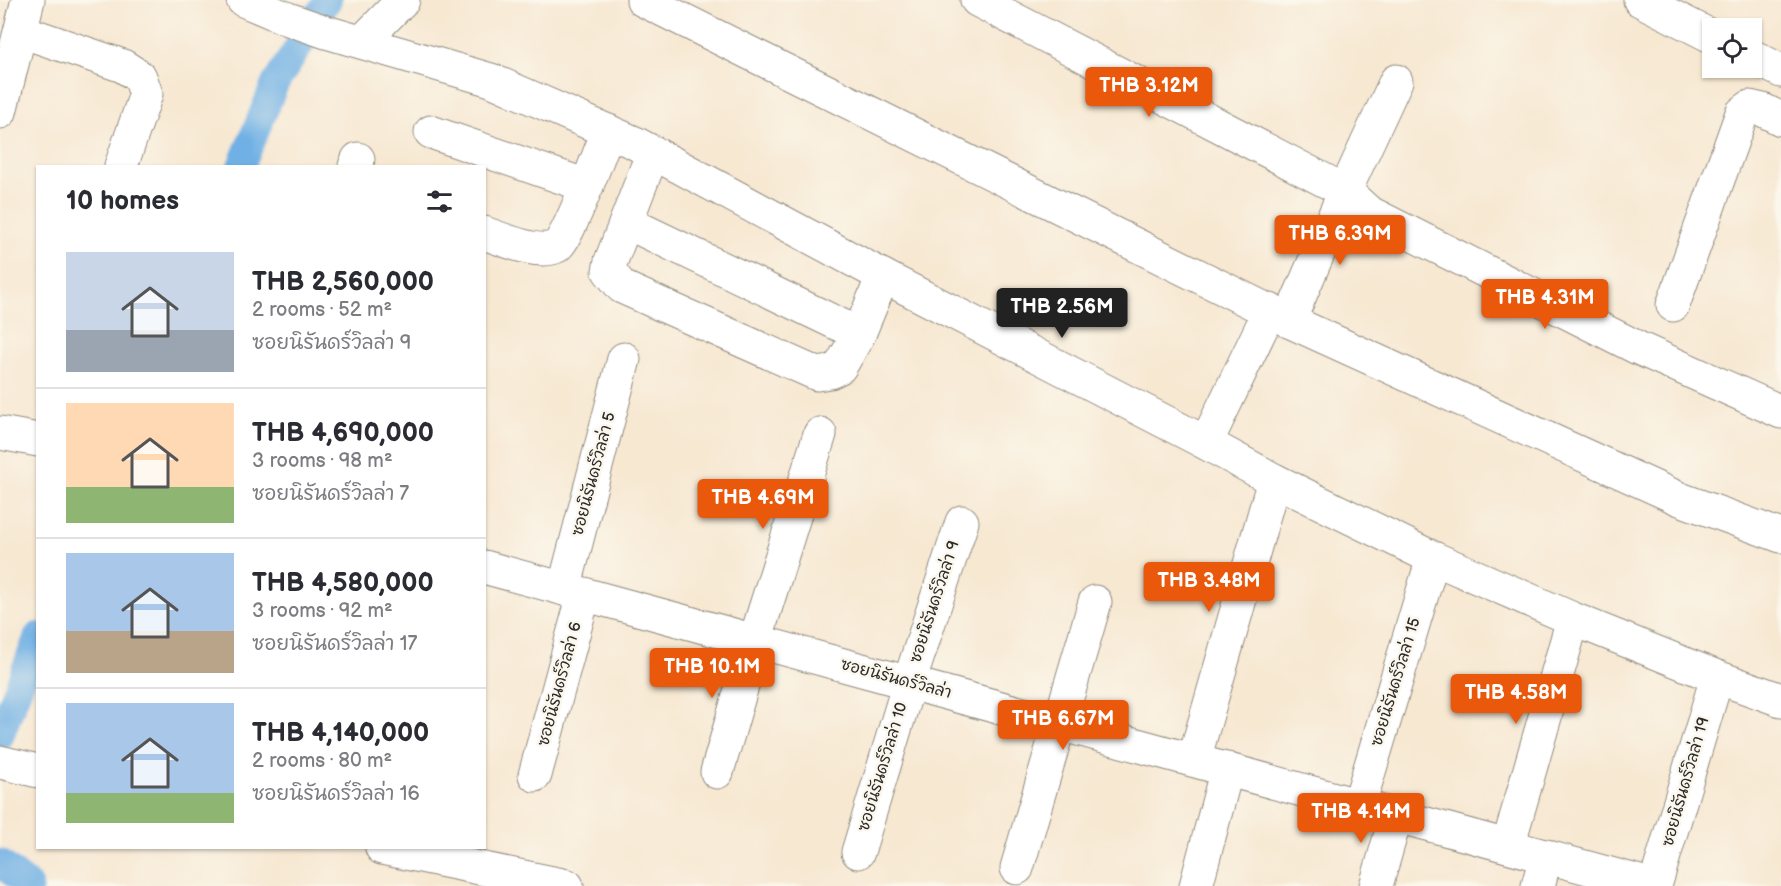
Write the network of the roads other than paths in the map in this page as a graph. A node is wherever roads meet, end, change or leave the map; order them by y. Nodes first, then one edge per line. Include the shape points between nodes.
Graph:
1 (243, 0) edge
2 (403, 0) edge
3 (643, 0) edge
4 (977, 0) edge
5 (1640, 0) edge
6 (24, 15) edge
7 (1702, 31) edge
8 (362, 42) junction
9 (1762, 61) edge
10 (1781, 71) edge
11 (1396, 81) dead end
12 (0, 112) edge
13 (1781, 119) edge
14 (608, 131) junction
15 (430, 132) dead end
16 (653, 152) junction
17 (121, 165) edge
18 (587, 186) junction
19 (1345, 191) junction
20 (626, 222) junction
21 (486, 234) edge
22 (883, 276) junction
23 (1673, 305) dead end
24 (1280, 316) junction
25 (859, 334) junction
26 (624, 359) dead end
27 (1781, 412) edge
28 (0, 433) edge
29 (820, 434) dead end
30 (36, 440) edge
31 (1206, 442) junction
32 (1274, 480) junction
33 (962, 522) dead end
34 (1781, 536) edge
35 (1433, 558) junction
36 (486, 568) edge
37 (574, 591) junction
38 (1095, 602) dead end
39 (1573, 619) junction
40 (755, 640) junction
41 (1717, 677) junction
42 (909, 683) junction
43 (1781, 700) edge
44 (1058, 723) junction
45 (1194, 760) junction
46 (0, 762) edge
47 (1227, 769) junction
48 (36, 771) edge
49 (717, 772) dead end
50 (535, 775) dead end
51 (1359, 806) junction
52 (1396, 816) junction
53 (1508, 846) junction
54 (387, 849) edge
55 (858, 852) dead end
56 (1017, 868) dead end
57 (1542, 871) edge
58 (567, 886) edge
59 (1196, 886) edge
60 (1376, 886) edge
61 (1655, 886) edge

1 - 8 street
2 - 8 street
3 - 24 street
4 - 19 street
5 - 7 street
6 - 12 street
6 - 17 street via 140,77 146,94
8 - 14 street via 491,80
9 - 10 street
11 - 19 street
13 - 23 street via 1750,107 1742,113
14 - 16 street
14 - 18 street
15 - 18 street
16 - 20 street
16 - 22 street
18 - 21 street via 557,246 533,248
19 - 24 street
19 - 27 street via 1368,212 1399,228 1638,348
20 - 25 street
20 - 25 street via 609,271 622,287 817,374 840,367
22 - 25 street
22 - 31 street
24 - 31 street
24 - 34 street via 1680,499
26 - 37 street, ซอยนิรันดร์วิลล่า 5
28 - 30 street
29 - 40 street
31 - 32 street
32 - 35 street
32 - 45 street
33 - 42 street, ซอยนิรันดร์วิลล่า 9
35 - 39 street
35 - 51 street, ซอยนิรันดร์วิลล่า 15
36 - 37 street, ซอยนิรันดร์วิลล่า
37 - 40 street, ซอยนิรันดร์วิลล่า
37 - 50 street, ซอยนิรันดร์วิลล่า 6
38 - 44 street
39 - 41 street
39 - 53 street
40 - 42 street, ซอยนิรันดร์วิลล่า
40 - 49 street
41 - 43 street
41 - 61 street, ซอยนิรันดร์วิลล่า 19
42 - 44 street, ซอยนิรันดร์วิลล่า
42 - 55 street, ซอยนิรันดร์วิลล่า 10
44 - 45 street, ซอยนิรันดร์วิลล่า
44 - 56 street
45 - 47 street, ซอยนิรันดร์วิลล่า
46 - 48 street
47 - 51 street, ซอยนิรันดร์วิลล่า
47 - 59 street
51 - 52 street, ซอยนิรันดร์วิลล่า
52 - 53 street, ซอยนิรันดร์วิลล่า
52 - 60 street
53 - 57 street, ซอยนิรันดร์วิลล่า
54 - 58 street
57 - 61 street, ซอยนิรันดร์วิลล่า

